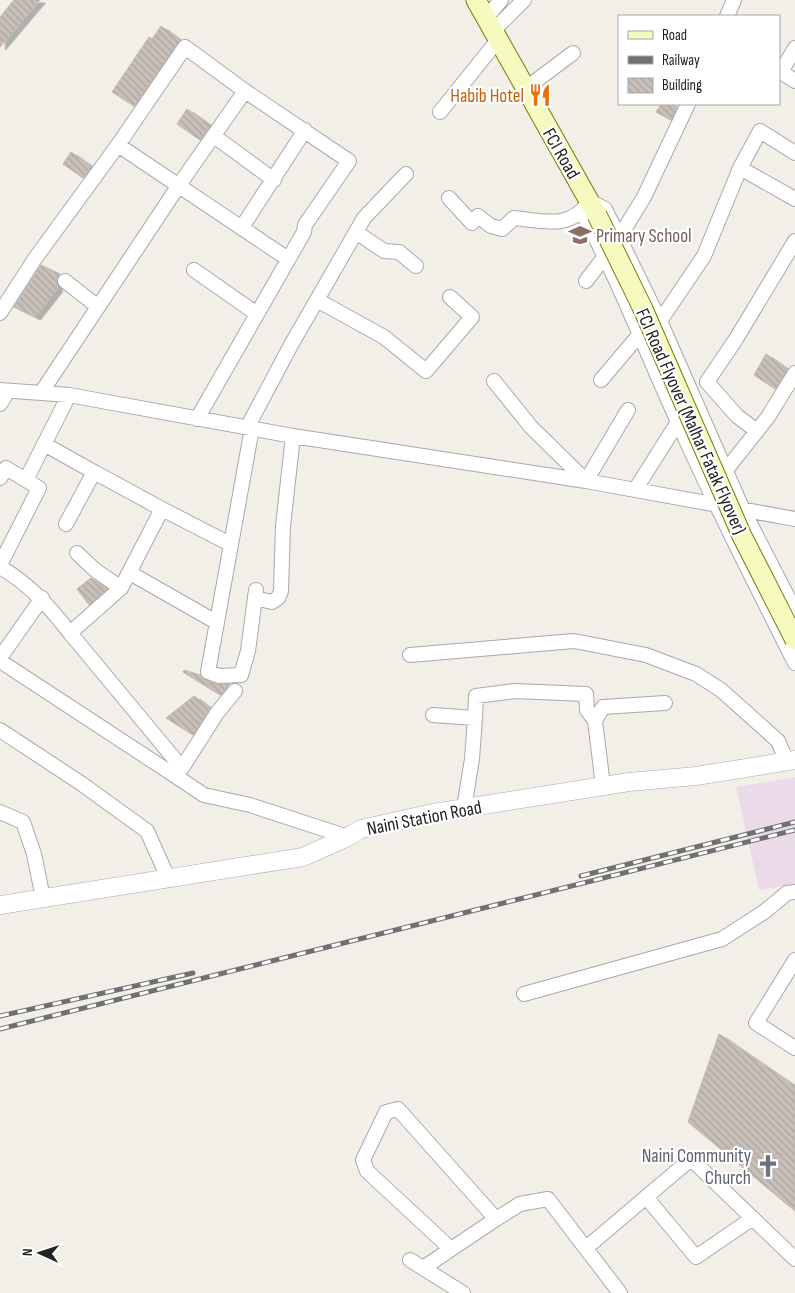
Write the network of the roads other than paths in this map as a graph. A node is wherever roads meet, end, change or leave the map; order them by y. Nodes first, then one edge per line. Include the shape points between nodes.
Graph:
1 (476, 0) edge
2 (501, 0) edge
3 (524, 0) edge
4 (734, 0) edge
5 (728, 15) edge
6 (492, 30) junction
7 (795, 48) edge
8 (573, 53) dead end
9 (780, 71) edge
10 (795, 81) edge
11 (525, 89) junction
12 (245, 91) junction
13 (688, 105) edge
14 (440, 112) dead end
15 (304, 130) junction
16 (214, 136) junction
17 (118, 145) junction
18 (795, 152) edge
19 (740, 168) junction
20 (406, 174) dead end
21 (274, 180) junction
22 (178, 185) junction
23 (449, 198) dead end
24 (795, 199) edge
25 (589, 209) junction
26 (242, 228) junction
27 (356, 232) junction
28 (620, 236) junction
29 (795, 241) edge
30 (606, 255) junction
31 (288, 259) junction
32 (416, 266) dead end
33 (194, 270) dead end
34 (65, 281) dead end
35 (586, 281) dead end
36 (450, 297) dead end
37 (317, 300) junction
38 (97, 306) junction
39 (0, 314) edge
40 (257, 314) junction
41 (660, 321) junction
42 (640, 334) junction
43 (795, 373) edge
44 (601, 380) dead end
45 (494, 381) dead end
46 (4, 390) edge
47 (41, 393) junction
48 (69, 395) junction
49 (0, 404) edge
50 (628, 410) dead end
51 (197, 418) junction
52 (678, 422) junction
53 (250, 427) junction
54 (757, 431) junction
55 (293, 436) junction
56 (44, 444) junction
57 (726, 470) junction
58 (94, 472) junction
59 (0, 478) edge
60 (26, 480) junction
61 (586, 481) junction
62 (635, 490) junction
63 (717, 505) junction
64 (162, 509) junction
65 (744, 510) junction
66 (795, 519) edge
67 (66, 524) dead end
68 (230, 544) junction
69 (77, 553) dead end
70 (0, 566) edge
71 (130, 573) junction
72 (122, 588) junction
73 (42, 598) junction
74 (795, 611) edge
75 (216, 622) junction
76 (70, 633) junction
77 (795, 640) edge
78 (410, 655) dead end
79 (0, 660) edge
80 (795, 664) edge
81 (235, 691) dead end
82 (665, 702) dead end
83 (434, 715) dead end
84 (475, 718) junction
85 (594, 721) junction
86 (0, 730) edge
87 (791, 761) edge
88 (178, 772) junction
89 (603, 786) junction
90 (464, 808) junction
91 (0, 812) edge
92 (348, 837) junction
93 (170, 880) junction
94 (795, 892) edge
95 (43, 898) junction
96 (0, 905) edge
97 (795, 961) edge
98 (524, 994) dead end
99 (795, 1048) edge
100 (646, 1197) junction
101 (753, 1218) junction
102 (496, 1219) junction
103 (586, 1248) junction
104 (452, 1249) junction
105 (795, 1259) edge
106 (410, 1260) dead end
107 (422, 1268) junction
108 (464, 1293) edge
109 (620, 1293) edge

1 - 6 main road, FCI Road
2 - 6 street
3 - 6 street
4 - 5 street
6 - 11 main road, FCI Road
6 - 14 street
7 - 9 street
8 - 11 street
9 - 10 street
11 - 25 main road, FCI Road
12 - 15 street
12 - 16 street
12 - 17 street via 185,47
13 - 28 street via 644,197
15 - 21 street
15 - 31 street via 350,161 305,225
16 - 21 street
16 - 22 street
17 - 22 street
17 - 39 street via 34,260
18 - 19 street via 760,131
19 - 24 street
19 - 41 street via 704,256
20 - 27 street via 364,218
21 - 26 street
22 - 26 street
22 - 38 street
23 - 25 street via 469,227 478,216 491,226 502,229 514,218 558,223
25 - 28 street via 605,209
25 - 30 street
25 - 77 main road, FCI Road Flyover (Malhar Fatak Flyover), bridge via 643,308 742,536
26 - 31 street
27 - 32 street via 384,251 399,252
27 - 37 street
28 - 41 street
29 - 54 street via 707,382 737,416
30 - 35 street
30 - 42 street
31 - 40 street
33 - 40 street
34 - 38 street
36 - 37 street via 472,317 426,371 384,337
37 - 53 street
38 - 47 street
40 - 51 street
41 - 57 street
42 - 44 street
42 - 52 street
43 - 54 street
45 - 61 street via 531,427
46 - 47 street
46 - 49 street
47 - 48 street
48 - 51 street
48 - 56 street
50 - 61 street
51 - 53 street
52 - 62 street
52 - 63 street
53 - 55 street
53 - 68 street
54 - 57 street
55 - 61 street
55 - 75 street via 280,591 272,602 255,594 248,651 241,675 219,676 208,672
56 - 58 street
56 - 60 street
57 - 65 street
58 - 64 street
58 - 67 street
59 - 60 street via 6,468
60 - 70 street via 39,488
61 - 62 street
62 - 63 street
63 - 65 street
63 - 80 street
64 - 68 street
64 - 71 street
65 - 66 street
65 - 74 street
68 - 75 street
69 - 72 street
70 - 73 street via 20,578
71 - 72 street
71 - 75 street
72 - 76 street
73 - 76 street
73 - 79 street
76 - 88 street
78 - 87 street via 574,641 646,655 696,674 721,690 778,741
79 - 88 street
81 - 88 street
82 - 85 street via 603,707
83 - 84 street
84 - 85 street via 476,696 515,691 586,694 587,710
84 - 90 street
85 - 89 street
86 - 93 street via 147,831
87 - 89 street, Naini Station Road
88 - 92 street via 204,795 250,805
89 - 90 street, Naini Station Road
90 - 92 street, Naini Station Road via 361,829
91 - 95 street via 23,822
92 - 93 street, Naini Station Road via 303,857
93 - 95 street, Naini Station Road
94 - 98 street via 788,892 722,939
95 - 96 street, Naini Station Road
97 - 99 street via 756,1023
100 - 101 street via 691,1159
100 - 101 street via 696,1257
100 - 103 street
101 - 105 street
102 - 103 street via 520,1204 548,1199
102 - 104 street
102 - 104 street via 398,1109 386,1112 363,1160 367,1171
103 - 109 street
104 - 107 street
106 - 107 street
107 - 108 street

